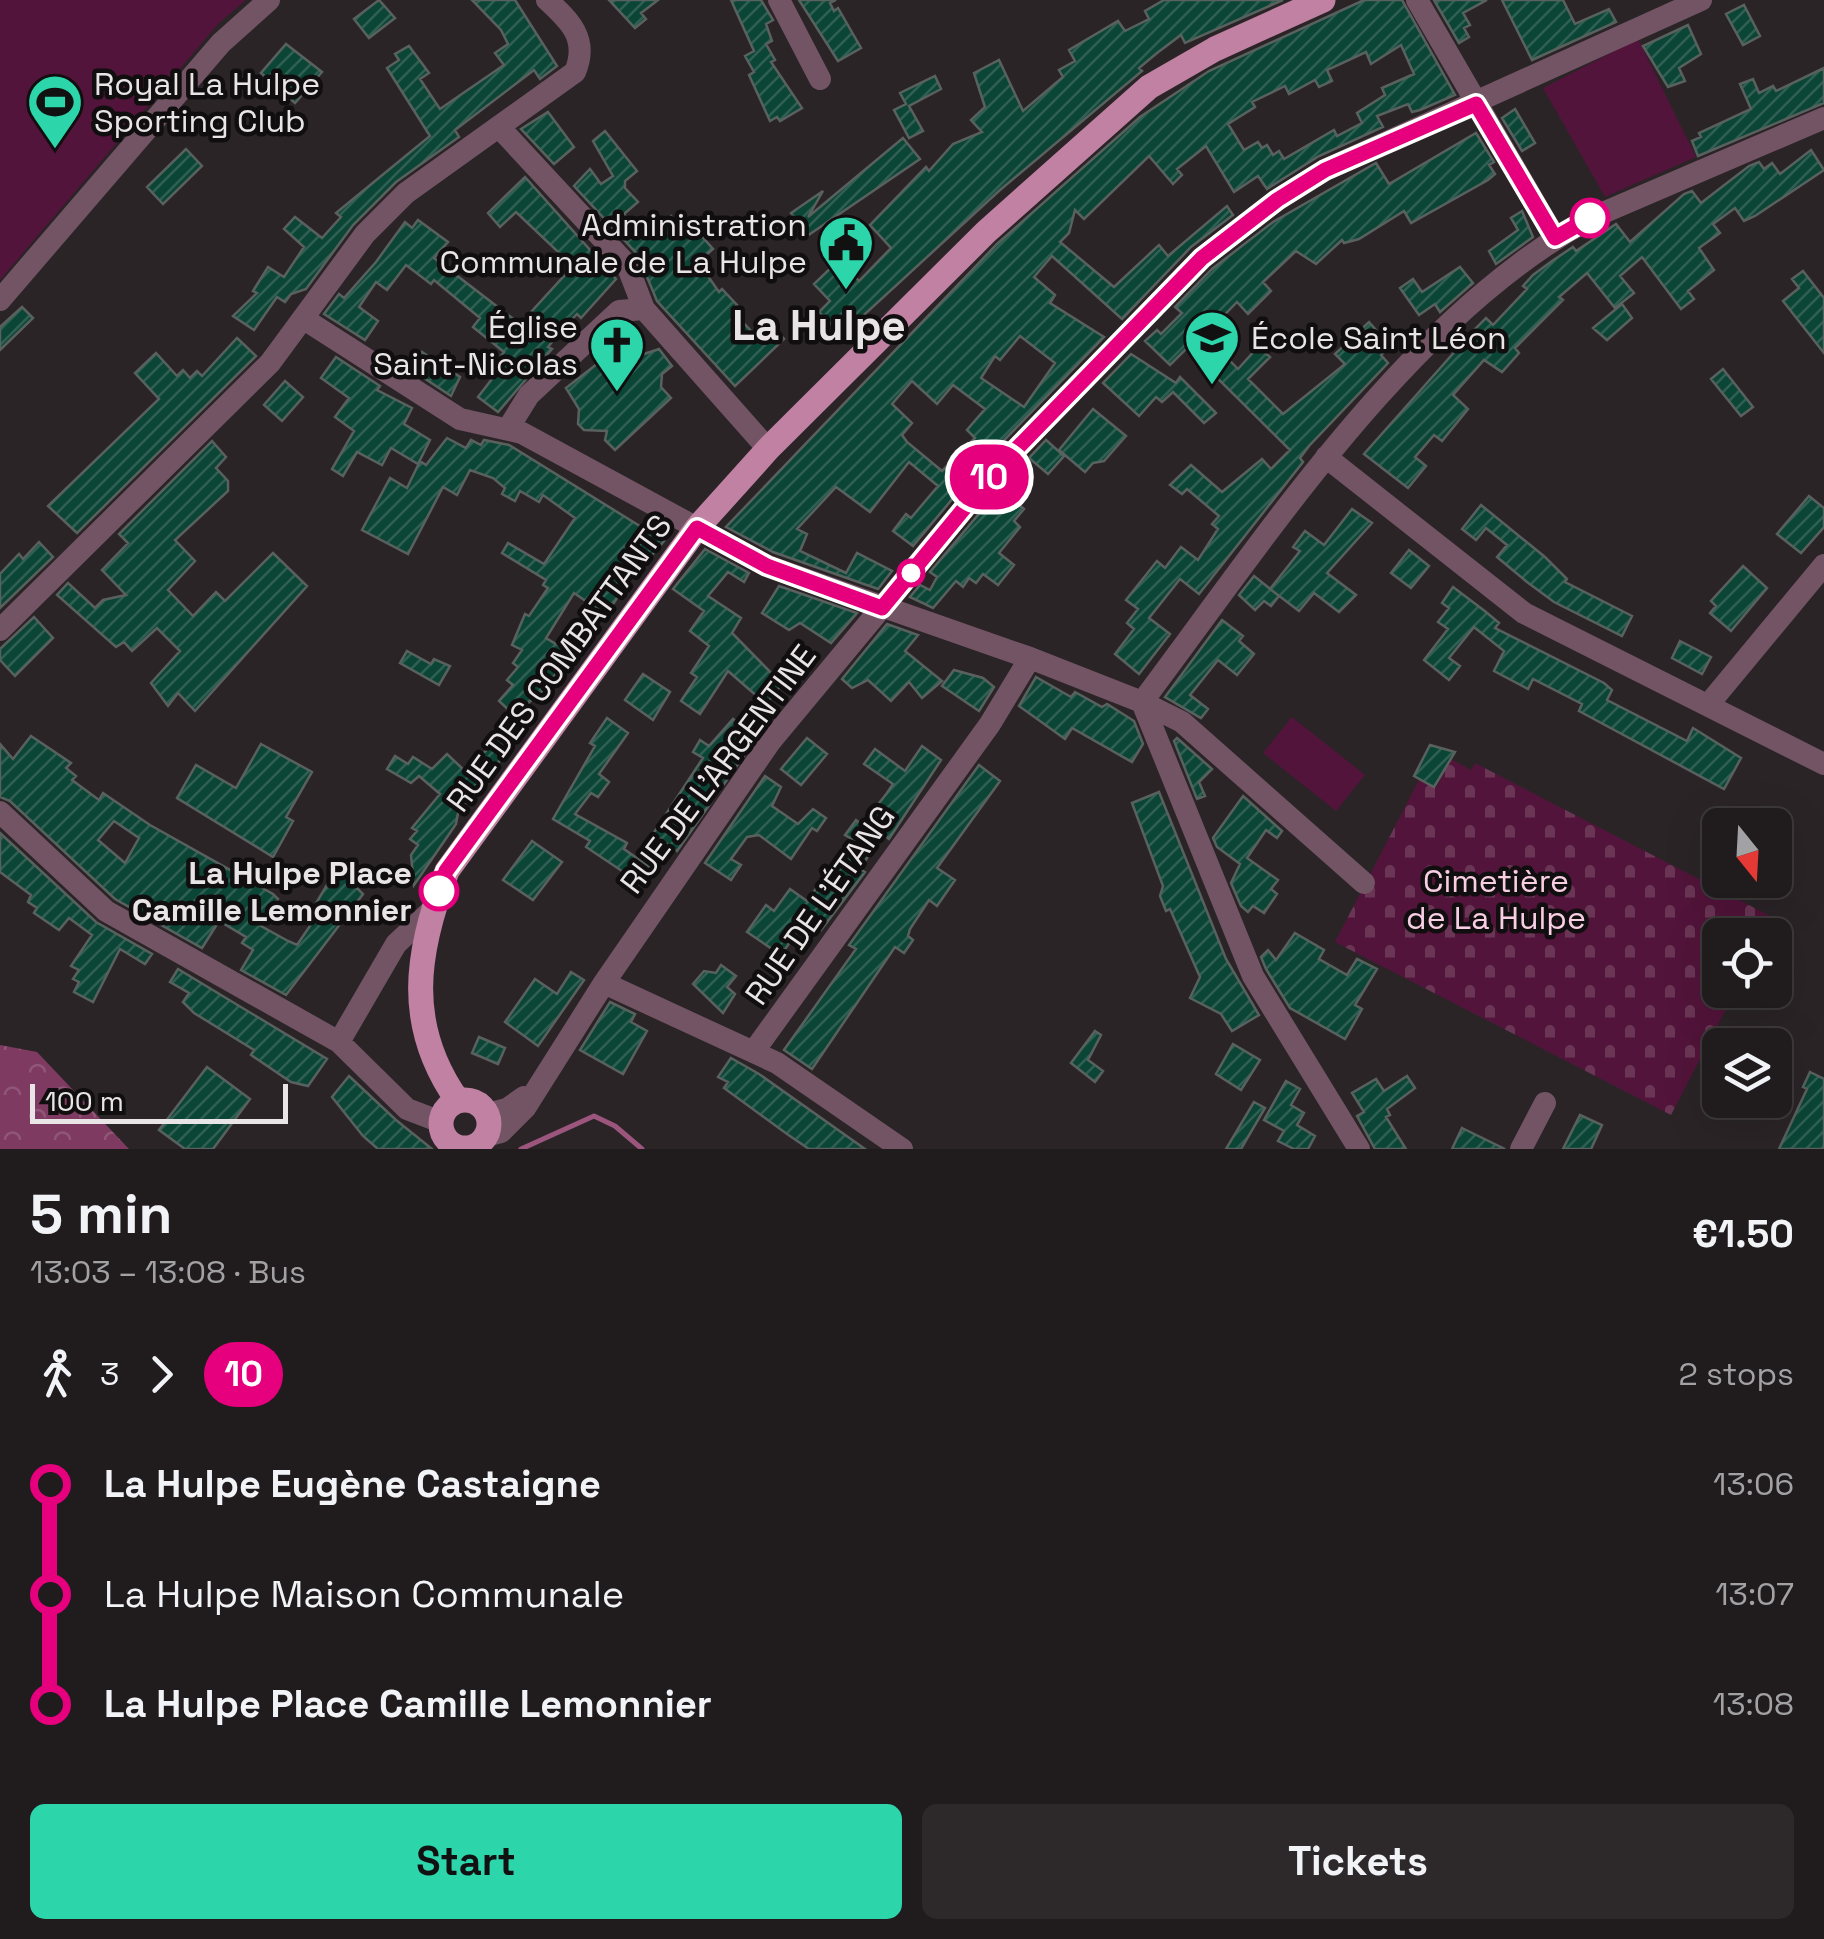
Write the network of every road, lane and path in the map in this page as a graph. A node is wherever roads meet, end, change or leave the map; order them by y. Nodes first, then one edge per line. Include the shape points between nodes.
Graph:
1 (269, 0) edge
2 (546, 0) edge
3 (779, 0) edge
4 (1323, 0) edge
5 (1417, 0) edge
6 (1701, 0) edge
7 (820, 79) dead end
8 (1476, 104) junction
9 (1824, 118) edge
10 (499, 127) junction
11 (1555, 238) junction
12 (0, 300) edge
13 (644, 310) junction
14 (304, 318) junction
15 (509, 426) junction
16 (768, 449) junction
17 (1326, 457) junction
18 (697, 528) junction
19 (1824, 565) edge
20 (882, 608) junction
21 (0, 630) edge
22 (1030, 658) junction
23 (1142, 702) junction
24 (1708, 705) junction
25 (1824, 764) edge
26 (0, 812) edge
27 (1364, 883) dead end
28 (432, 910) junction
29 (604, 983) junction
30 (340, 1042) junction
31 (754, 1051) junction
32 (458, 1101) junction
33 (1546, 1103) dead end
34 (441, 1122) junction
35 (477, 1136) edge
36 (1531, 1146) edge
37 (902, 1149) edge
38 (1359, 1149) edge

1 - 12 street via 220,43
2 - 10 street via 572,23 582,56 575,72
3 - 7 street
4 - 16 main road, RUE DES COMBATTANTS via 1215,48 1149,87 986,232
5 - 8 street
6 - 8 street, RUE DE L'ARGENTINE
8 - 11 street
8 - 20 street, RUE DE L'ARGENTINE via 1325,170 1202,258 995,471
9 - 11 street
10 - 13 street via 627,265
10 - 14 street via 406,193 364,234
11 - 17 street via 1433,343
13 - 15 street via 619,311 529,395
13 - 16 street
14 - 15 street via 444,411 476,424
14 - 21 street via 270,362
15 - 18 street
16 - 18 main road, RUE DES COMBATTANTS
17 - 23 street
17 - 24 street via 1524,613
18 - 20 street via 767,566
18 - 28 main road, RUE DES COMBATTANTS via 446,871
19 - 24 street
20 - 22 street
20 - 29 street, RUE DE L'ARGENTINE via 770,742
22 - 23 street
22 - 31 street, RUE DE L'ÉTANG via 990,724
23 - 27 street via 1182,722
23 - 38 street via 1253,976
24 - 25 street
26 - 30 street via 106,912
28 - 30 street via 396,944
28 - 32 main road, RUE DES COMBATTANTS via 419,991 428,1042
29 - 31 street, RUE DE L'ÉTANG
29 - 35 street, RUE DE L'ARGENTINE via 519,1116 501,1132
30 - 34 street via 407,1109
31 - 37 street
32 - 34 main road
32 - 35 main road via 476,1103
33 - 36 street
34 - 35 main road via 448,1141

